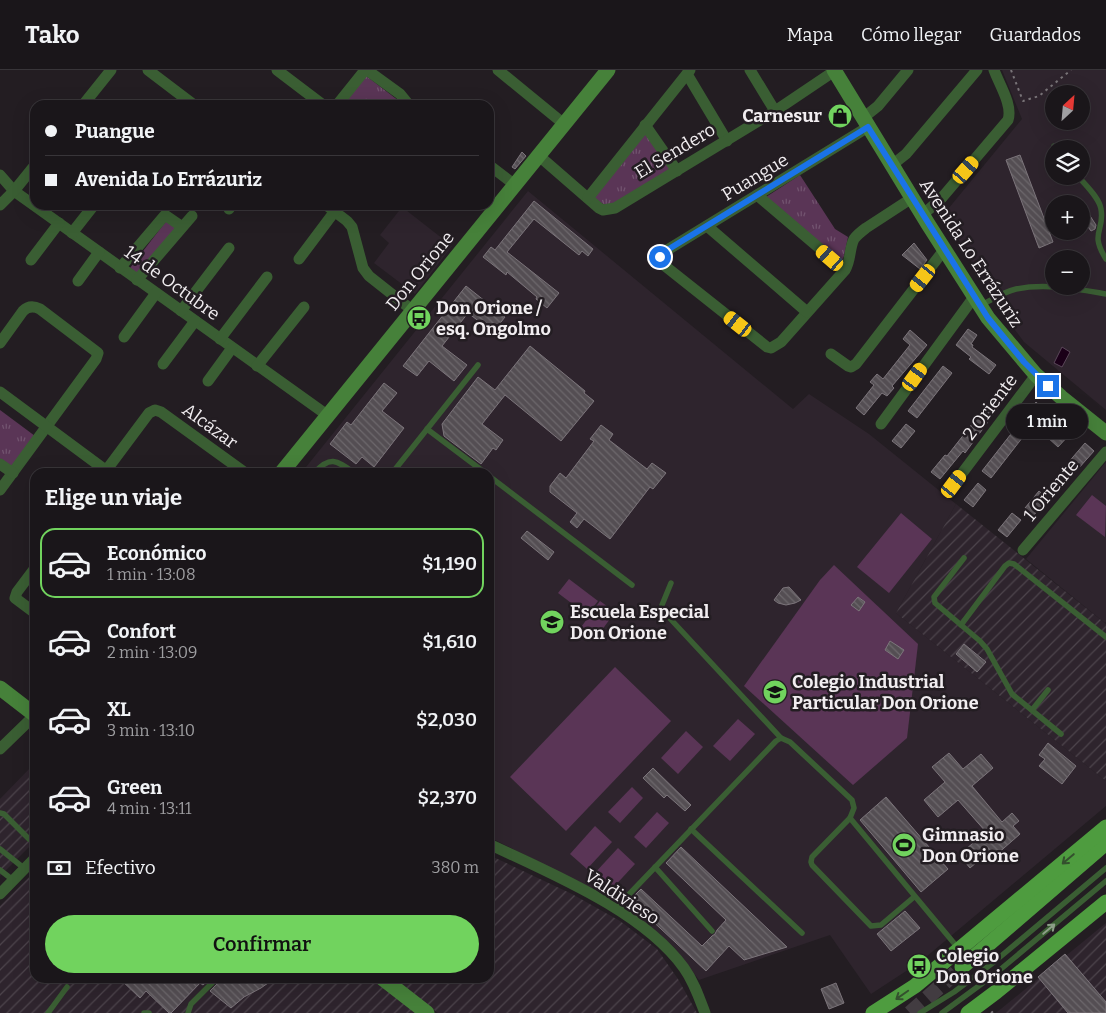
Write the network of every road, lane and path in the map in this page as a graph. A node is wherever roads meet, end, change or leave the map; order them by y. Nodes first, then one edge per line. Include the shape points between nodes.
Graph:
1 (111, 70) edge
2 (148, 70) edge
3 (277, 70) edge
4 (366, 70) edge
5 (498, 70) edge
6 (608, 70) edge
7 (750, 70) edge
8 (835, 70) edge
9 (908, 70) edge
10 (976, 70) edge
11 (994, 70) edge
12 (1010, 70) edge
13 (1071, 70) edge
14 (689, 72) edge
15 (87, 100) edge
16 (187, 100) edge
17 (316, 100) edge
18 (341, 100) edge
19 (405, 100) edge
20 (775, 111) junction
21 (865, 122) junction
22 (564, 124) junction
23 (646, 125) junction
24 (727, 140) junction
25 (538, 156) junction
26 (892, 165) junction
27 (494, 169) edge
28 (30, 171) edge
29 (677, 171) junction
30 (0, 175) edge
31 (515, 185) junction
32 (1085, 185) edge
33 (14, 191) junction
34 (758, 195) junction
35 (588, 198) junction
36 (912, 198) junction
37 (30, 202) edge
38 (0, 205) edge
39 (41, 210) edge
40 (90, 210) edge
41 (329, 210) edge
42 (332, 210) edge
43 (922, 215) junction
44 (192, 216) dead end
45 (59, 223) junction
46 (182, 226) junction
47 (708, 226) junction
48 (72, 233) junction
49 (229, 248) dead end
50 (944, 250) junction
51 (99, 252) junction
52 (299, 259) dead end
53 (1106, 259) edge
54 (31, 260) dead end
55 (120, 268) junction
56 (845, 270) junction
57 (267, 277) dead end
58 (137, 280) junction
59 (78, 281) dead end
60 (156, 293) junction
61 (1106, 294) edge
62 (977, 301) junction
63 (304, 307) dead end
64 (412, 310) junction
65 (181, 311) junction
66 (807, 312) junction
67 (195, 321) junction
68 (124, 337) dead end
69 (220, 339) junction
70 (0, 343) edge
71 (232, 348) junction
72 (831, 354) dead end
73 (163, 364) dead end
74 (478, 365) dead end
75 (257, 366) junction
76 (1036, 375) junction
77 (208, 381) dead end
78 (0, 392) edge
79 (327, 416) junction
80 (881, 424) dead end
81 (47, 427) junction
82 (427, 429) junction
83 (1106, 433) edge
84 (1106, 452) edge
85 (0, 464) edge
86 (101, 468) edge
87 (109, 468) edge
88 (239, 468) edge
89 (285, 468) edge
90 (319, 468) edge
91 (347, 468) edge
92 (396, 468) edge
93 (479, 468) edge
94 (13, 473) junction
95 (494, 480) edge
96 (954, 484) dead end
97 (0, 490) edge
98 (1023, 550) dead end
99 (964, 558) dead end
100 (30, 575) edge
101 (671, 583) dead end
102 (632, 585) dead end
103 (30, 609) edge
104 (961, 625) junction
105 (1106, 637) edge
106 (0, 688) edge
107 (1048, 690) dead end
108 (1032, 710) junction
109 (30, 711) edge
110 (30, 720) edge
111 (1061, 734) dead end
112 (781, 738) junction
113 (0, 750) edge
114 (0, 813) edge
115 (850, 818) junction
116 (1106, 827) edge
117 (691, 829) junction
118 (29, 839) dead end
119 (1106, 843) edge
120 (494, 846) edge
121 (0, 849) edge
122 (30, 863) edge
123 (655, 867) junction
124 (1106, 868) edge
125 (24, 869) junction
126 (0, 870) edge
127 (13, 880) junction
128 (1106, 881) edge
129 (0, 894) edge
130 (914, 897) junction
131 (1106, 902) edge
132 (615, 909) junction
133 (712, 931) dead end
134 (802, 933) dead end
135 (959, 949) junction
136 (962, 968) tunnel mouth
137 (212, 983) edge
138 (388, 983) edge
139 (67, 987) dead end
140 (422, 1011) edge
141 (48, 1013) edge
142 (144, 1013) edge
143 (148, 1013) edge
144 (188, 1013) edge
145 (705, 1013) edge
146 (873, 1013) edge
147 (920, 1013) edge
148 (942, 1013) edge
149 (968, 1013) edge

1 - 15 street
2 - 16 street
3 - 17 street
4 - 18 street
4 - 19 street
5 - 22 street
6 - 22 main road, Don Orione
7 - 20 street
8 - 20 street, El Sendero
8 - 21 main road, Avenida Lo Errázuriz
9 - 21 street, Puangue
10 - 26 street via 906,154
11 - 43 street via 1008,106 1008,120 940,200
12 - 13 path via 1024,101 1039,96
14 - 23 street
14 - 24 street
20 - 24 street, El Sendero
21 - 26 main road, Avenida Lo Errázuriz
21 - 34 street, Puangue
22 - 25 main road, Don Orione
23 - 29 street
23 - 35 street
24 - 29 street, El Sendero
25 - 31 main road, Don Orione
25 - 35 street, El Sendero
26 - 36 main road, Avenida Lo Errázuriz
27 - 31 street
28 - 33 street
29 - 35 street, El Sendero via 614,208 603,210
30 - 33 street, 14 de Octubre
31 - 64 main road, Don Orione
32 - 53 lane via 1101,208 1097,236
33 - 37 street, 14 de Octubre
33 - 38 street
34 - 47 street, Puangue
34 - 56 street
36 - 43 main road, Avenida Lo Errázuriz
36 - 56 street via 854,239
39 - 45 street, 14 de Octubre
40 - 48 street
41 - 52 street
42 - 64 street via 352,227 365,272
43 - 50 main road, Avenida Lo Errázuriz
44 - 46 street
45 - 48 street, 14 de Octubre
45 - 54 street
46 - 55 street via 165,215
46 - 58 street
47 - 66 street
47 - 66 street, Puangue via 664,252 660,261 767,347 775,347
48 - 51 street, 14 de Octubre
49 - 65 street
50 - 62 main road, Avenida Lo Errázuriz
50 - 72 street via 856,364 848,366
51 - 55 street, 14 de Octubre
51 - 59 street
55 - 58 street, 14 de Octubre
56 - 66 street
57 - 69 street
58 - 60 street, 14 de Octubre
60 - 65 street, 14 de Octubre
60 - 68 street
61 - 62 lane via 1063,287 1035,287
62 - 76 main road, Avenida Lo Errázuriz
62 - 80 street
63 - 75 street
64 - 79 main road, Don Orione
65 - 67 street, 14 de Octubre
67 - 69 street, 14 de Octubre
67 - 73 street
69 - 71 street, 14 de Octubre
70 - 81 street via 24,311 31,307 40,309 98,353
71 - 75 street, 14 de Octubre
71 - 77 street
74 - 82 lane
75 - 79 street, 14 de Octubre
76 - 83 main road, Avenida Lo Errázuriz
76 - 96 street, 2 Oriente
78 - 81 street
79 - 89 main road, Don Orione
81 - 86 street
81 - 94 street
82 - 92 lane
82 - 93 lane
84 - 98 street, 1 Oriente
85 - 94 street
87 - 88 street, Alcázar via 149,413 155,410
90 - 91 lane via 330,461 339,462
94 - 97 street
95 - 102 lane
99 - 104 lane via 933,600
100 - 103 street via 15,598
101 - 112 lane via 662,605 664,612
104 - 105 lane via 1009,563
104 - 108 lane via 987,650 1012,694
106 - 109 main road
107 - 108 lane
108 - 111 lane
110 - 113 street
112 - 115 lane via 790,742 852,800 854,808
112 - 117 lane
114 - 118 lane
115 - 130 lane
115 - 130 lane via 812,857 812,865 871,926 881,925
116 -> 135 main road
117 - 123 lane
117 - 134 lane
119 - 136 main road
120 - 132 street, Valdivieso
121 - 125 lane
122 - 125 street
123 - 132 lane
123 - 133 lane
124 - 147 lane via 994,962
125 - 127 street
126 - 127 lane
127 - 129 street
148 -> 128 lane via 995,974
130 - 135 lane
131 - 149 main road
132 - 145 street, Valdivieso via 638,924 678,960 695,987
135 -> 146 main road via 901,997
137 - 144 lane via 191,1004
138 - 140 main road
139 - 141 lane
142 - 143 lane

